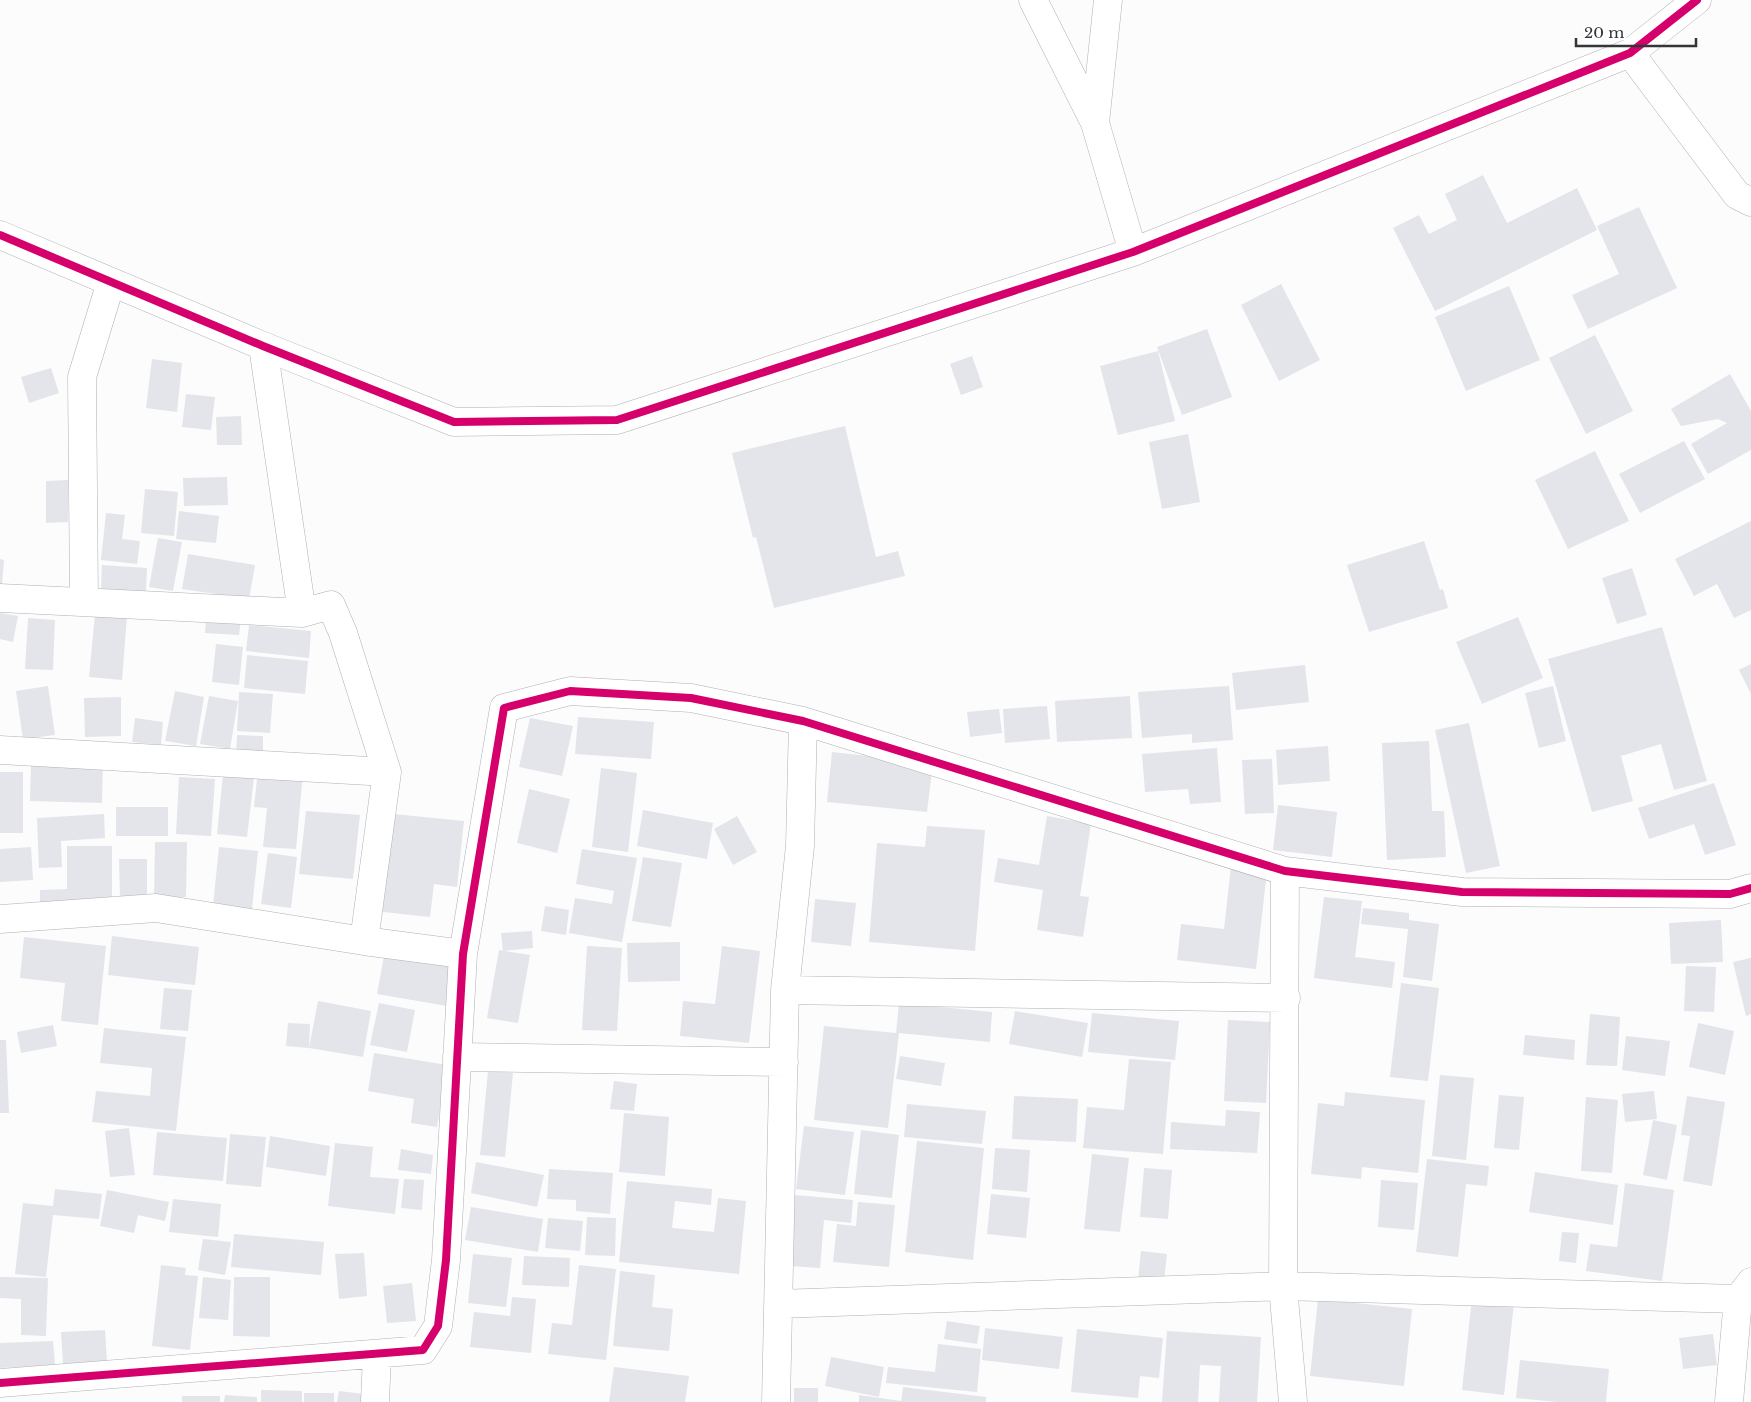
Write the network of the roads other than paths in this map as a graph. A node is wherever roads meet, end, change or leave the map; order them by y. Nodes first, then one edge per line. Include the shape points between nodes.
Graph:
1 (1033, 0) edge
2 (1108, 0) edge
3 (1697, 0) edge
4 (1630, 54) junction
5 (1095, 123) junction
6 (1751, 202) edge
7 (0, 235) edge
8 (1133, 252) junction
9 (111, 282) junction
10 (263, 346) junction
11 (0, 598) edge
12 (84, 601) junction
13 (302, 613) junction
14 (803, 721) junction
15 (0, 750) edge
16 (387, 772) junction
17 (1285, 871) junction
18 (1751, 888) edge
19 (0, 919) edge
20 (364, 941) junction
21 (463, 954) junction
22 (785, 990) junction
23 (1286, 998) junction
24 (457, 1057) junction
25 (784, 1062) junction
26 (1283, 1286) junction
27 (1745, 1290) edge
28 (779, 1304) junction
29 (377, 1355) junction
30 (0, 1383) edge
31 (375, 1402) edge
32 (776, 1402) edge
33 (1293, 1402) edge
34 (1729, 1402) edge

1 - 5 street
2 - 5 street
3 - 4 street
4 - 6 street via 1737,195
4 - 8 street
5 - 8 street
7 - 9 street
8 - 10 street via 617,420 454,422
9 - 10 street
9 - 12 street via 82,377
10 - 13 street
11 - 12 street
12 - 13 street
13 - 16 street via 331,605
14 - 17 street
14 - 21 street via 691,698 570,691 504,708
14 - 22 street via 800,846
15 - 16 street
16 - 20 street
17 - 18 street via 1462,892 1730,894
17 - 23 street
19 - 20 street via 156,908
20 - 21 street
21 - 24 street
22 - 23 street
22 - 25 street
23 - 26 street
24 - 25 street
24 - 29 street via 446,1260 438,1326 423,1350
25 - 28 street
26 - 27 street
26 - 28 street
26 - 33 street
27 - 34 street
28 - 32 street
29 - 30 street
29 - 31 street

